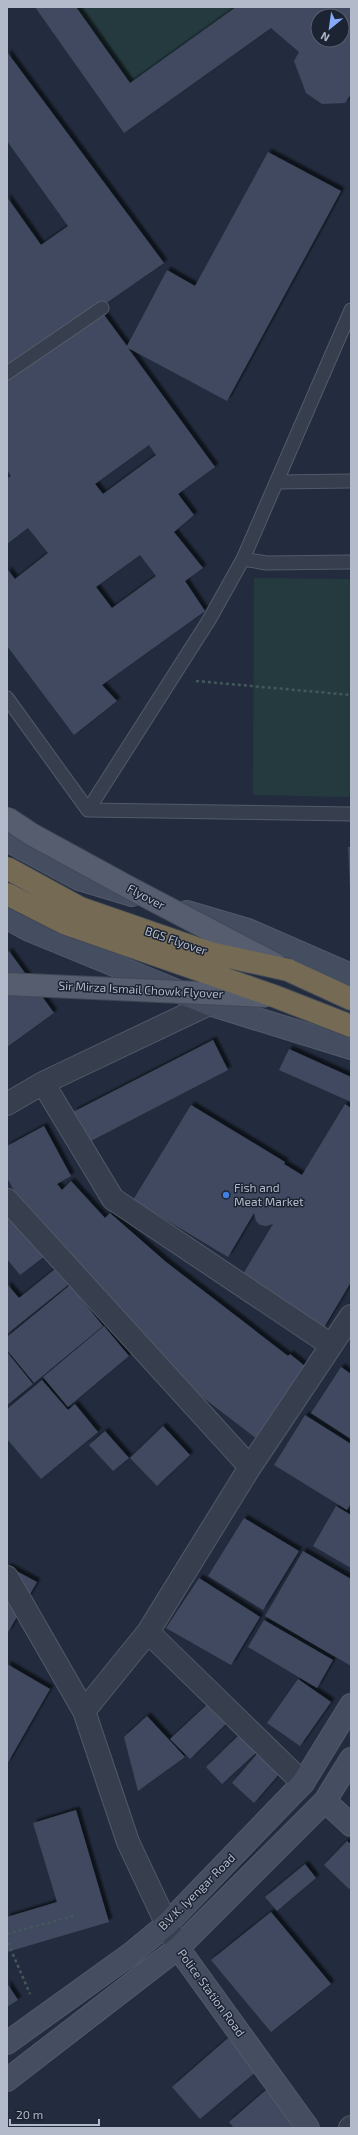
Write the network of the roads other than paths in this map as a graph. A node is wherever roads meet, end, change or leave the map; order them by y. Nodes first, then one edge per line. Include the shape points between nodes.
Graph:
1 (102, 308) dead end
2 (351, 310) edge
3 (7, 373) edge
4 (351, 481) edge
5 (277, 482) junction
6 (243, 559) junction
7 (351, 562) edge
8 (7, 698) edge
9 (88, 810) junction
10 (351, 814) edge
11 (7, 818) edge
12 (7, 840) edge
13 (7, 868) edge
14 (7, 894) edge
15 (7, 918) edge
16 (288, 970) junction
17 (351, 975) edge
18 (7, 984) edge
19 (274, 996) junction
20 (351, 999) edge
21 (209, 1004) junction
22 (351, 1026) edge
23 (351, 1048) edge
24 (43, 1083) junction
25 (7, 1104) edge
26 (7, 1200) edge
27 (351, 1316) edge
28 (332, 1345) junction
29 (250, 1467) junction
30 (7, 1577) edge
31 (148, 1632) junction
32 (351, 1705) edge
33 (84, 1711) junction
34 (351, 1759) edge
35 (303, 1783) junction
36 (325, 1801) junction
37 (351, 1825) edge
38 (167, 1924) junction
39 (178, 1948) junction
40 (7, 2043) edge
41 (7, 2080) edge
42 (308, 2128) edge

1 - 3 lane
2 - 5 lane
4 - 5 lane
5 - 6 lane
6 - 7 lane via 266,563
6 - 9 lane via 209,620
8 - 9 lane
9 - 10 lane
11 - 16 main road, Flyover, bridge via 31,834 128,887
12 - 17 street via 79,879 248,930
13 - 16 highway, BGS Flyover, bridge via 80,908 210,953
14 - 19 highway, BGS Flyover, bridge via 64,923
15 - 21 street via 29,930
16 - 20 highway, BGS Flyover
18 - 19 main road, Sir Mirza Ismail Chowk Flyover, bridge
19 - 22 highway, BGS Flyover, bridge
21 - 23 street
21 - 24 street
24 - 25 street
24 - 28 street via 113,1199
26 - 29 street
27 - 28 street
28 - 29 street
29 - 31 street
30 - 33 street, Police Station Road
31 - 33 street
31 - 35 street
32 - 35 street, B.V.K. Iyengar Road
33 - 38 street, Police Station Road via 128,1842
34 - 36 street
35 - 38 street, B.V.K. Iyengar Road
36 - 37 street
36 - 39 street
38 - 39 street, Police Station Road
38 - 40 street, B.V.K. Iyengar Road via 132,1953
39 - 41 street
39 - 42 street, Police Station Road

